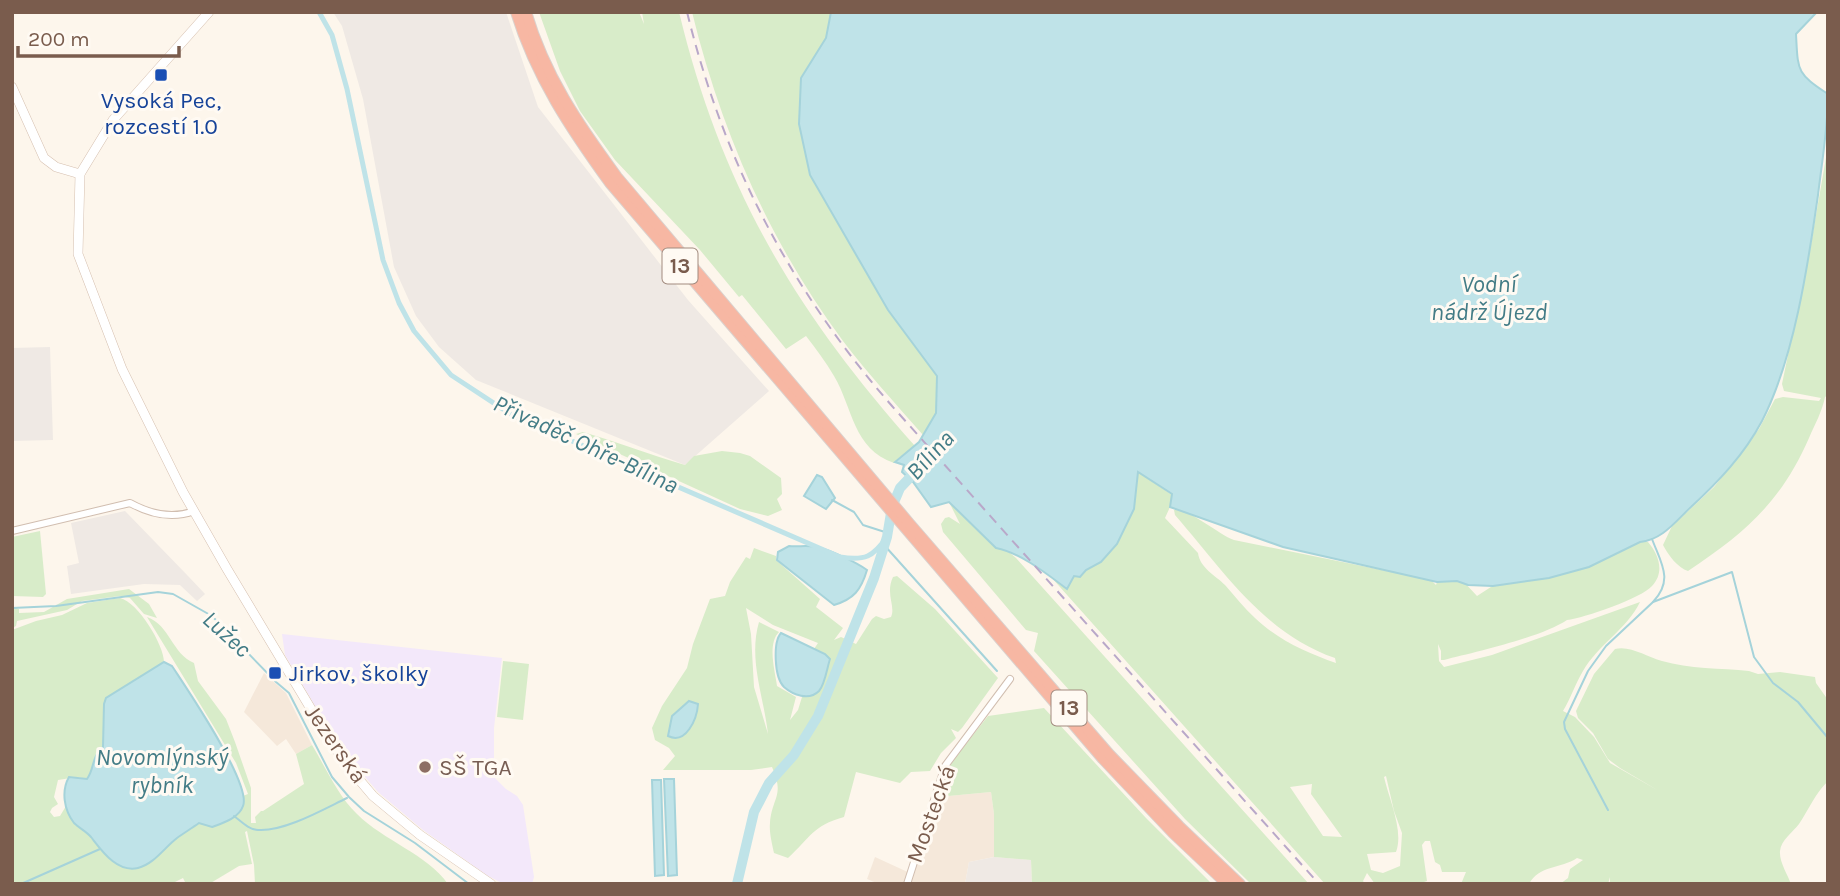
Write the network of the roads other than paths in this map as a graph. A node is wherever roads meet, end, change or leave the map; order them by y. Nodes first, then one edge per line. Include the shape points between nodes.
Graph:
1 (209, 12) edge
2 (516, 12) edge
3 (526, 12) edge
4 (12, 87) edge
5 (80, 174) junction
6 (194, 511) junction
7 (12, 531) edge
8 (1010, 679) dead end
9 (491, 884) edge
10 (906, 884) edge
11 (1227, 884) edge
12 (1240, 884) edge

1 - 5 street via 113,120
2 - 11 highway, 13 via 554,102 610,183 1129,789
3 - 12 highway, 13 via 562,98 617,177 1109,754
4 - 5 street via 44,158
5 - 6 street, Jezerská via 78,254 122,369
6 - 7 street via 172,516 130,503
6 - 9 street, Jezerská via 356,776 401,821
8 - 10 street, Mostecká via 945,766

